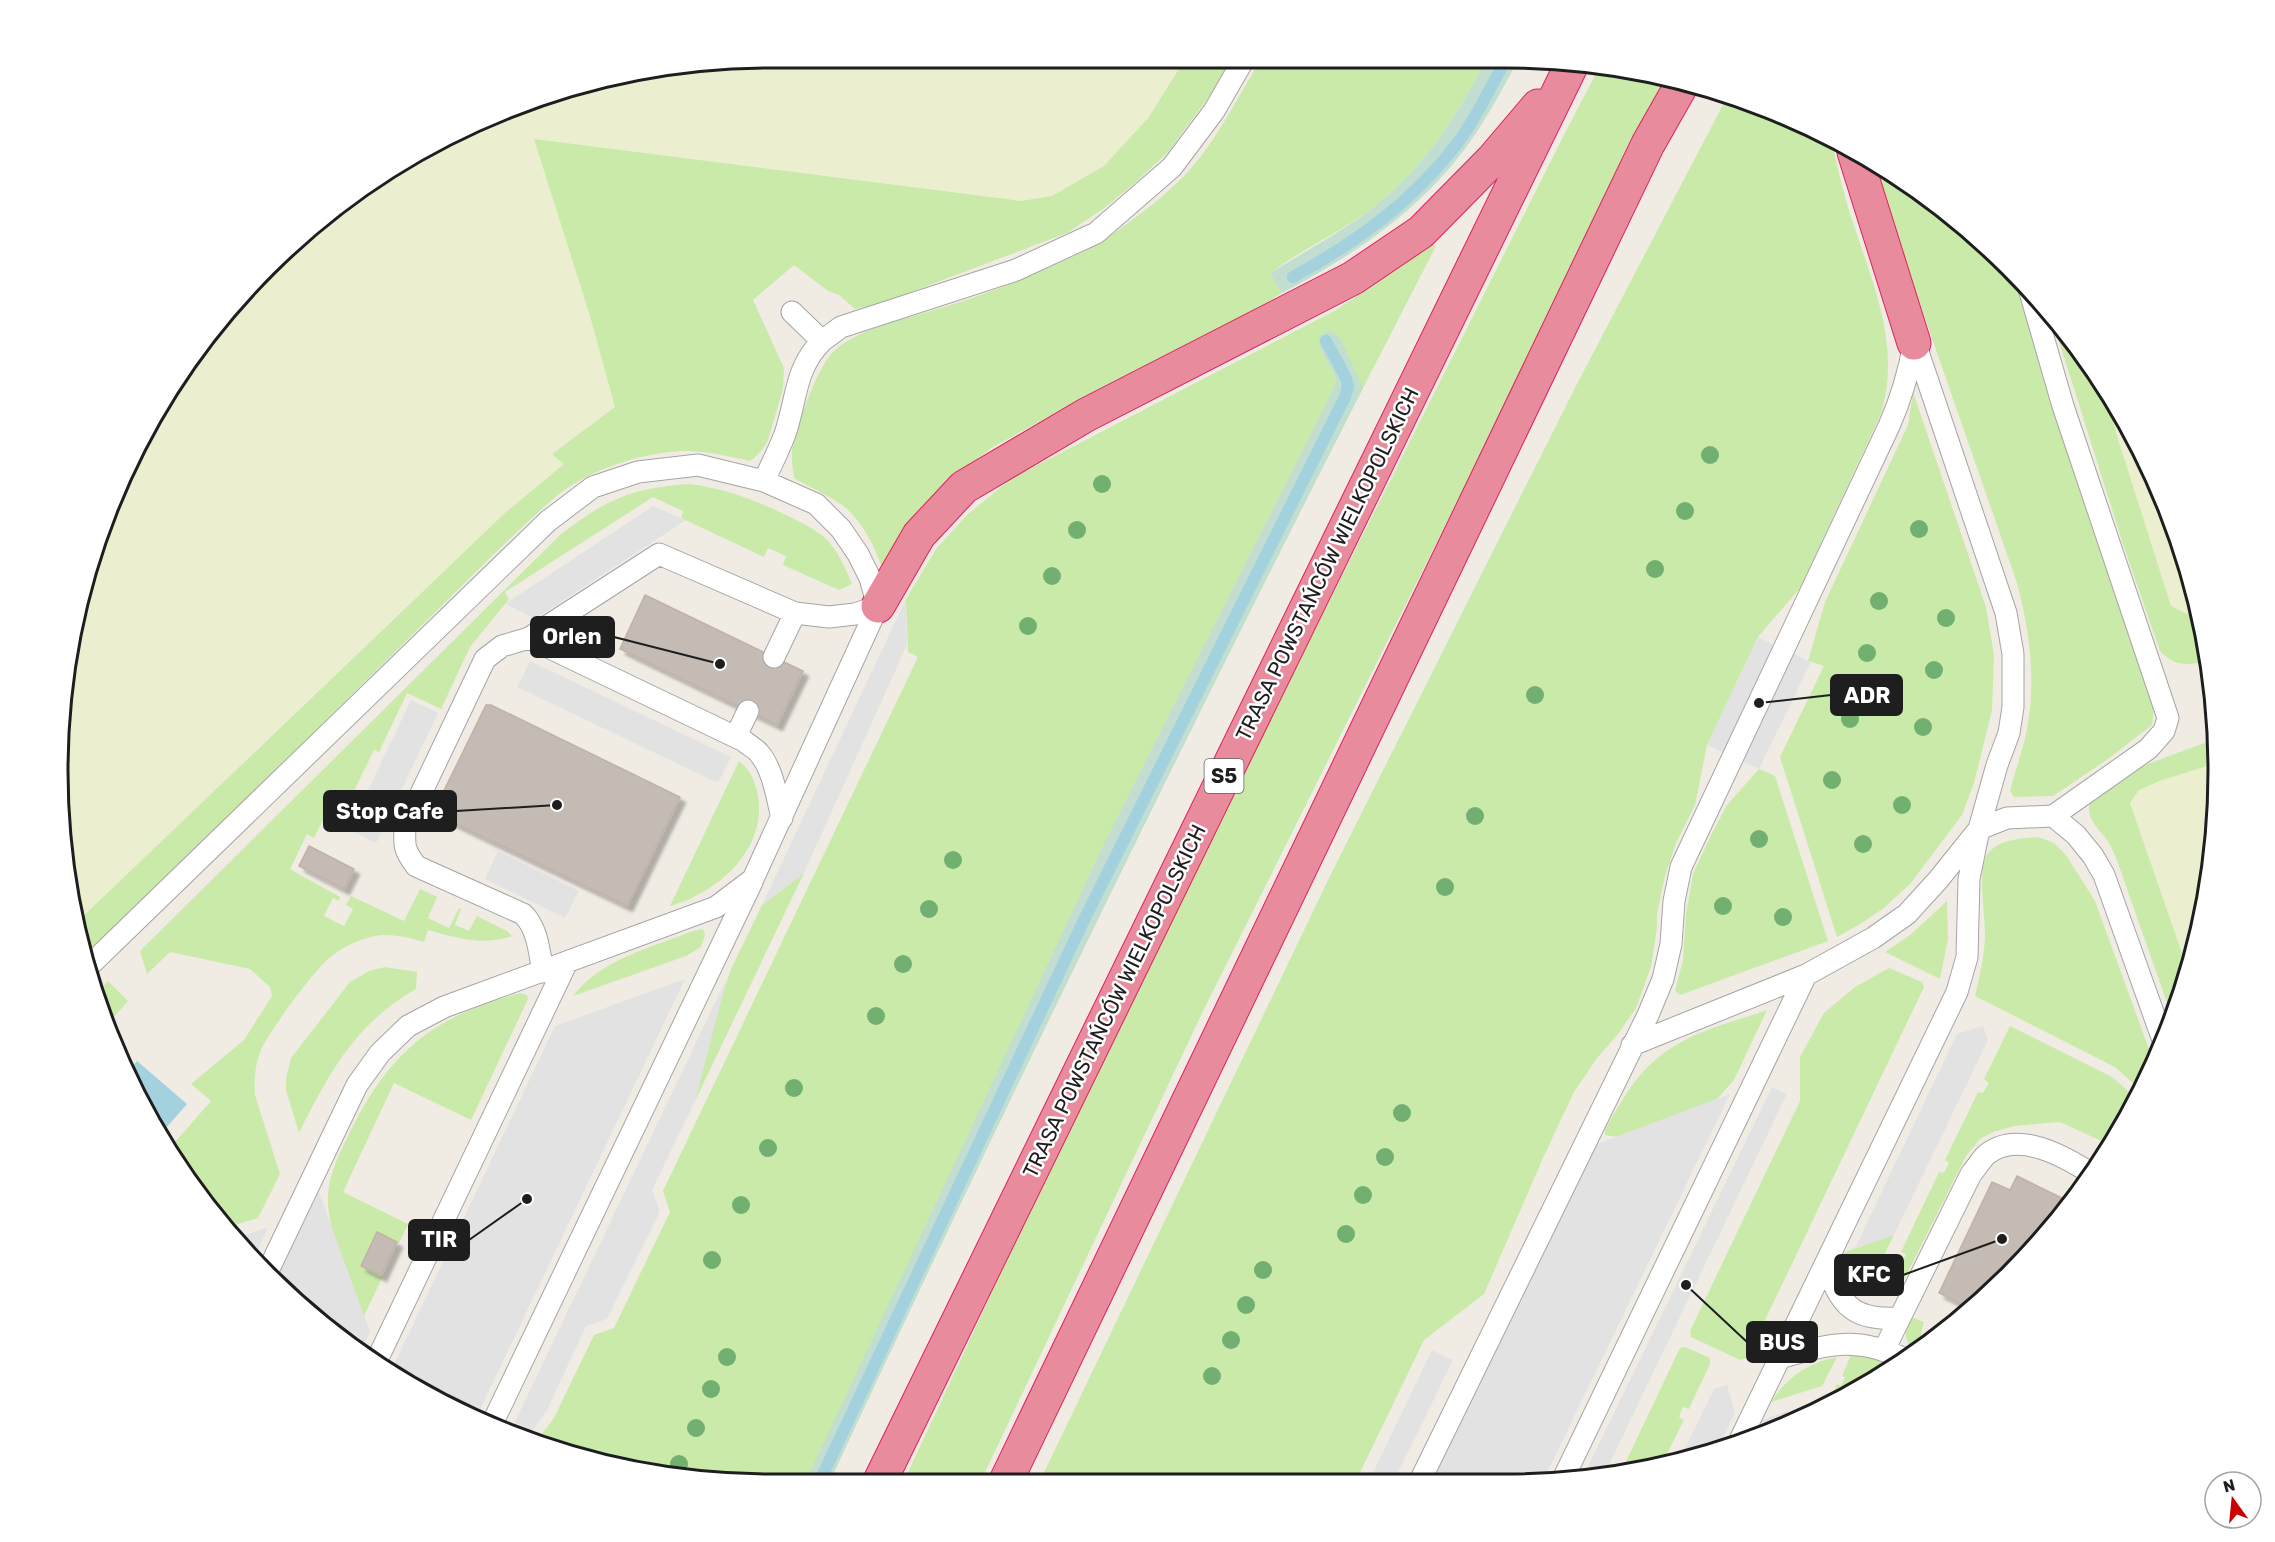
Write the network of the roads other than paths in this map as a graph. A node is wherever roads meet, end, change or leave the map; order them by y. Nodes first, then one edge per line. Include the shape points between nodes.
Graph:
1 (1239, 68) edge
2 (1567, 71) edge
3 (1569, 71) edge
4 (1679, 89) edge
5 (1857, 163) edge
6 (2035, 310) edge
7 (792, 312) dead end
8 (822, 341) junction
9 (1914, 343) junction
10 (764, 481) junction
11 (878, 606) junction
12 (795, 613) junction
13 (529, 638) junction
14 (774, 657) dead end
15 (748, 711) dead end
16 (736, 736) junction
17 (2053, 816) junction
18 (782, 818) junction
19 (1979, 829) junction
20 (753, 879) junction
21 (94, 961) edge
22 (567, 962) junction
23 (543, 972) junction
24 (1806, 975) junction
25 (2159, 1028) edge
26 (1632, 1045) junction
27 (2083, 1170) edge
28 (1826, 1264) junction
29 (271, 1265) edge
30 (1899, 1318) junction
31 (1884, 1350) junction
32 (379, 1355) edge
33 (1896, 1355) edge
34 (1780, 1358) junction
35 (495, 1418) edge
36 (1744, 1432) edge
37 (1567, 1471) edge
38 (883, 1474) edge
39 (1009, 1474) edge
40 (1423, 1474) edge

1 - 8 lane via 1214,111 1172,167 1096,233 1016,270 841,327
2 - 11 highway via 1493,159 1421,232 1353,278 1086,415 964,487 919,535
3 - 38 highway, TRASA POWSTAŃCÓW WIELKOPOLSKICH / S5
4 - 39 highway via 1638,166
5 - 9 highway
6 - 17 lane via 2063,406 2168,718 2164,731 2148,749
7 - 8 lane
8 - 10 lane via 805,363 786,433
9 - 19 lane via 1995,577 2013,654 2009,733
9 - 26 lane via 1910,369 1893,417 1681,867 1663,979
10 - 11 lane via 816,504 842,529 870,578
10 - 21 lane via 698,465 638,472 593,487 548,521
11 - 12 lane via 829,617
11 - 18 lane
12 - 13 lane via 659,554
12 - 14 lane
13 - 16 lane
13 - 23 lane via 502,645 485,659 405,827 404,845 416,866 530,920
15 - 16 lane
16 - 18 lane via 760,754
17 - 19 lane via 2007,818
17 - 25 lane via 2076,834 2104,875
18 - 20 lane
19 - 24 lane via 1907,914
19 - 28 lane via 1969,879 1967,957 1957,992
20 - 22 lane via 716,907
20 - 35 lane
22 - 23 lane
22 - 32 lane
23 - 29 lane via 444,1007 408,1026 380,1053 357,1085
24 - 26 lane
24 - 37 lane
26 - 40 lane
27 - 30 lane via 2039,1148 2021,1145 2003,1146 1986,1155 1971,1174
28 - 30 lane via 1834,1288 1846,1305 1879,1320
28 - 34 lane
30 - 31 lane
31 - 33 lane
31 - 34 lane via 1840,1344
34 - 36 lane

